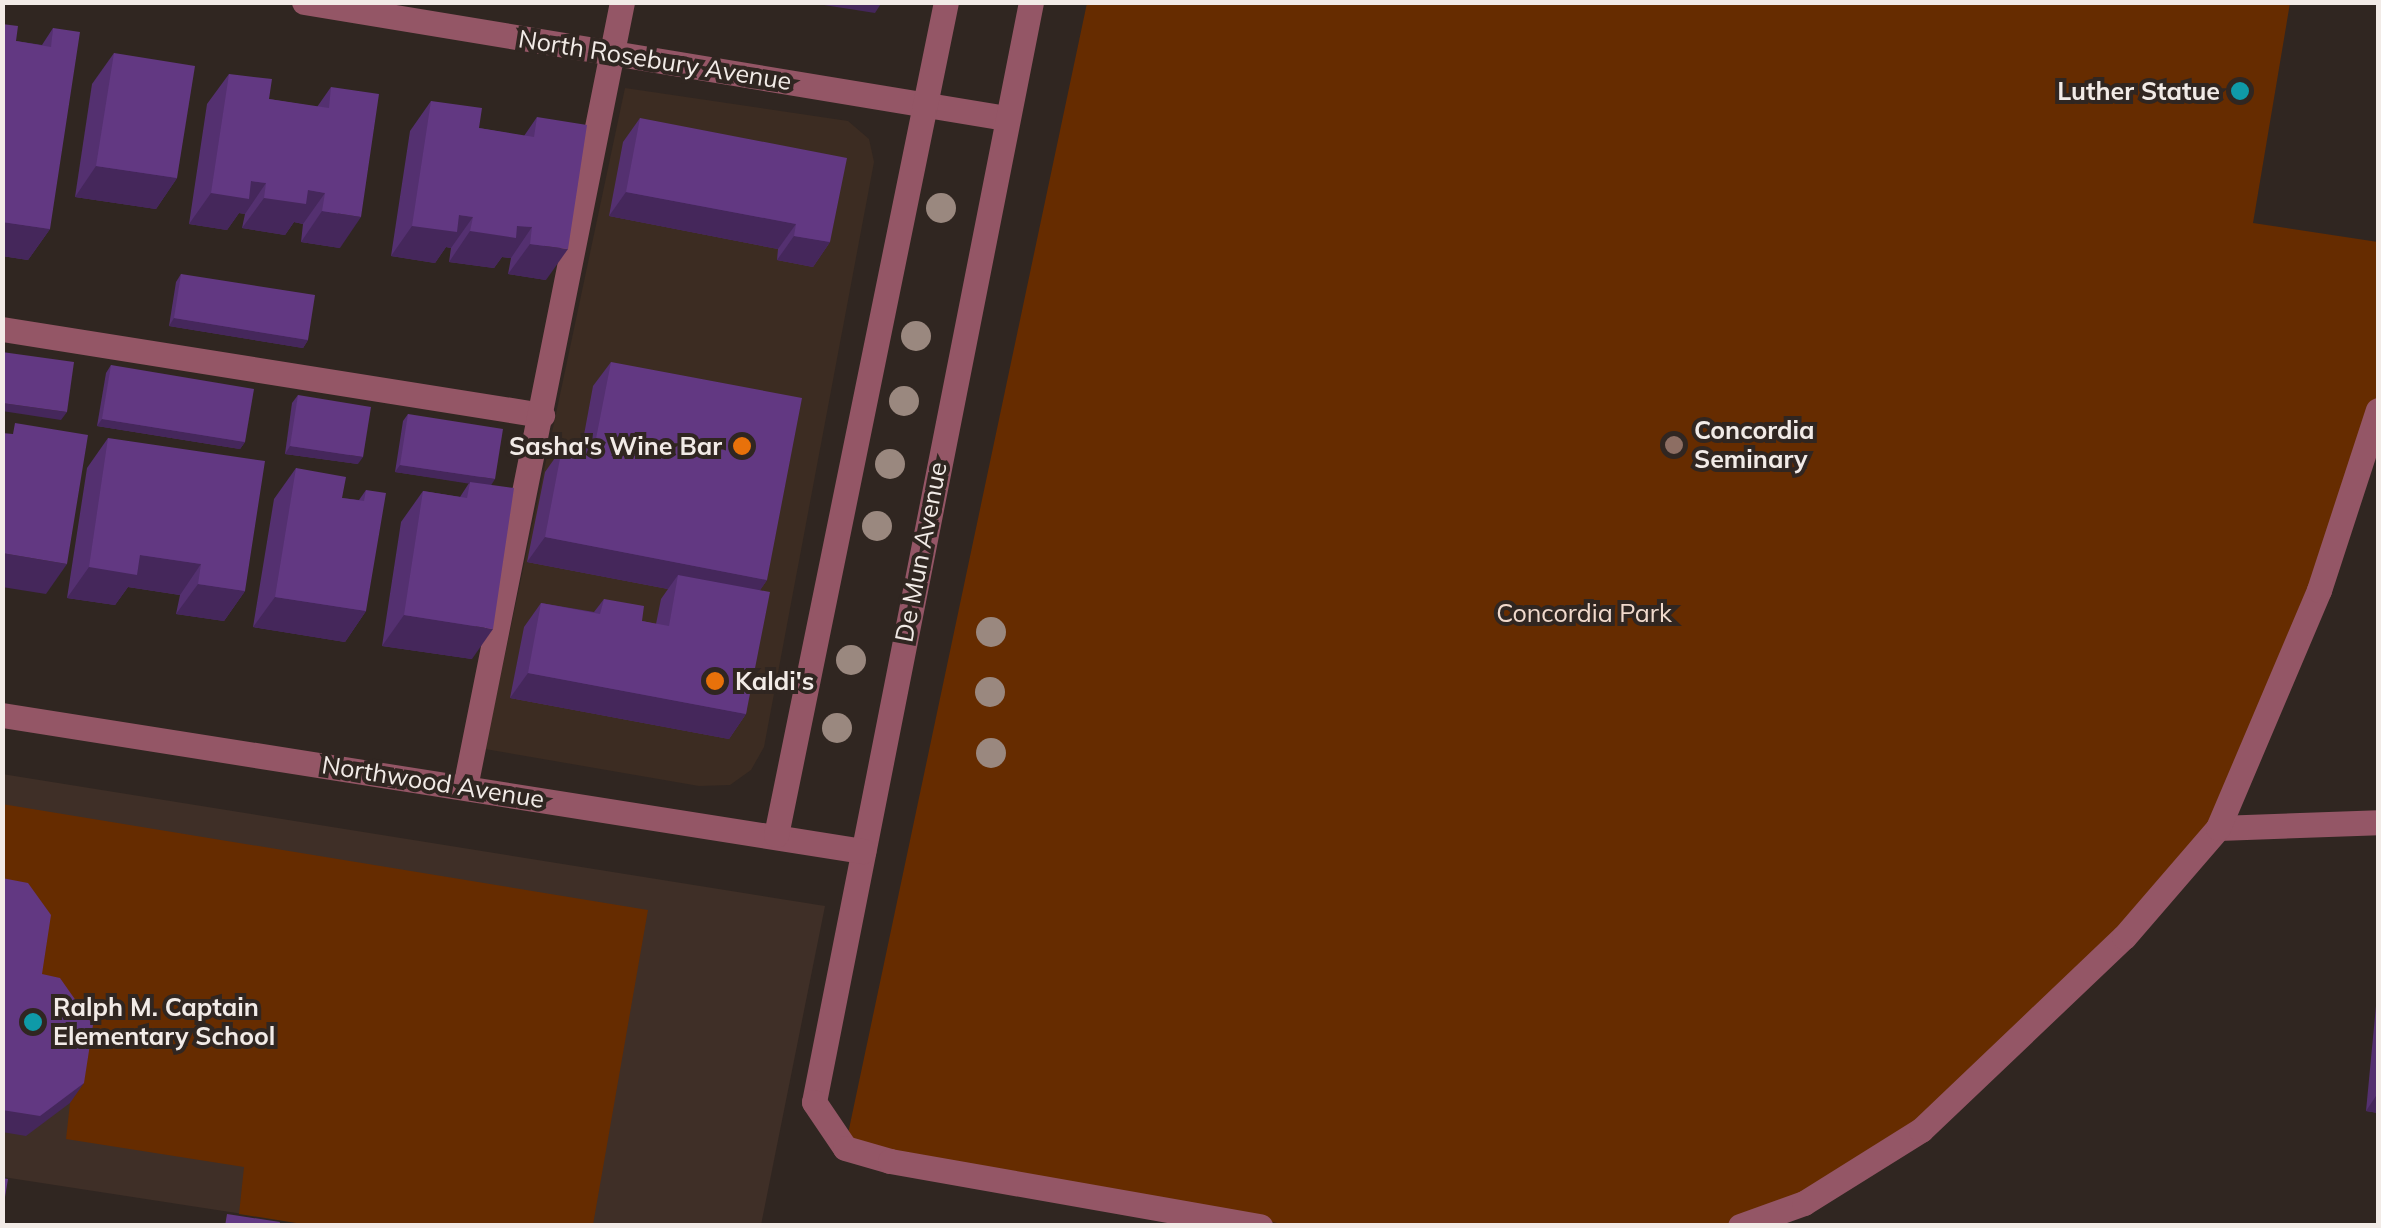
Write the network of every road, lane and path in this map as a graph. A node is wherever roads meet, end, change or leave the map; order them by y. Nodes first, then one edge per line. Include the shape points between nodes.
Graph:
1 (304, 2) edge
2 (622, 2) edge
3 (946, 2) edge
4 (1031, 2) edge
5 (614, 54) junction
6 (925, 105) junction
7 (1006, 118) junction
8 (2, 328) edge
9 (2378, 410) edge
10 (542, 415) junction
11 (2, 715) edge
12 (465, 786) junction
13 (2378, 822) edge
14 (2218, 828) junction
15 (776, 836) junction
16 (863, 851) junction
17 (1260, 1226) edge
18 (1740, 1226) edge

1 - 5 street, North Rosebury Avenue
2 - 5 street
3 - 6 street
4 - 7 street, De Mun Avenue
5 - 6 street, North Rosebury Avenue
5 - 10 street
6 - 7 street, North Rosebury Avenue
6 - 15 street
7 - 16 street, De Mun Avenue
8 - 10 street
9 - 14 street via 2319,590
10 - 12 street
11 - 12 street, Northwood Avenue
12 - 15 street, Northwood Avenue
13 - 14 street
14 - 18 street via 2124,937 1921,1130 1804,1203
15 - 16 street, Northwood Avenue
16 - 17 street, De Mun Avenue via 814,1102 846,1148

